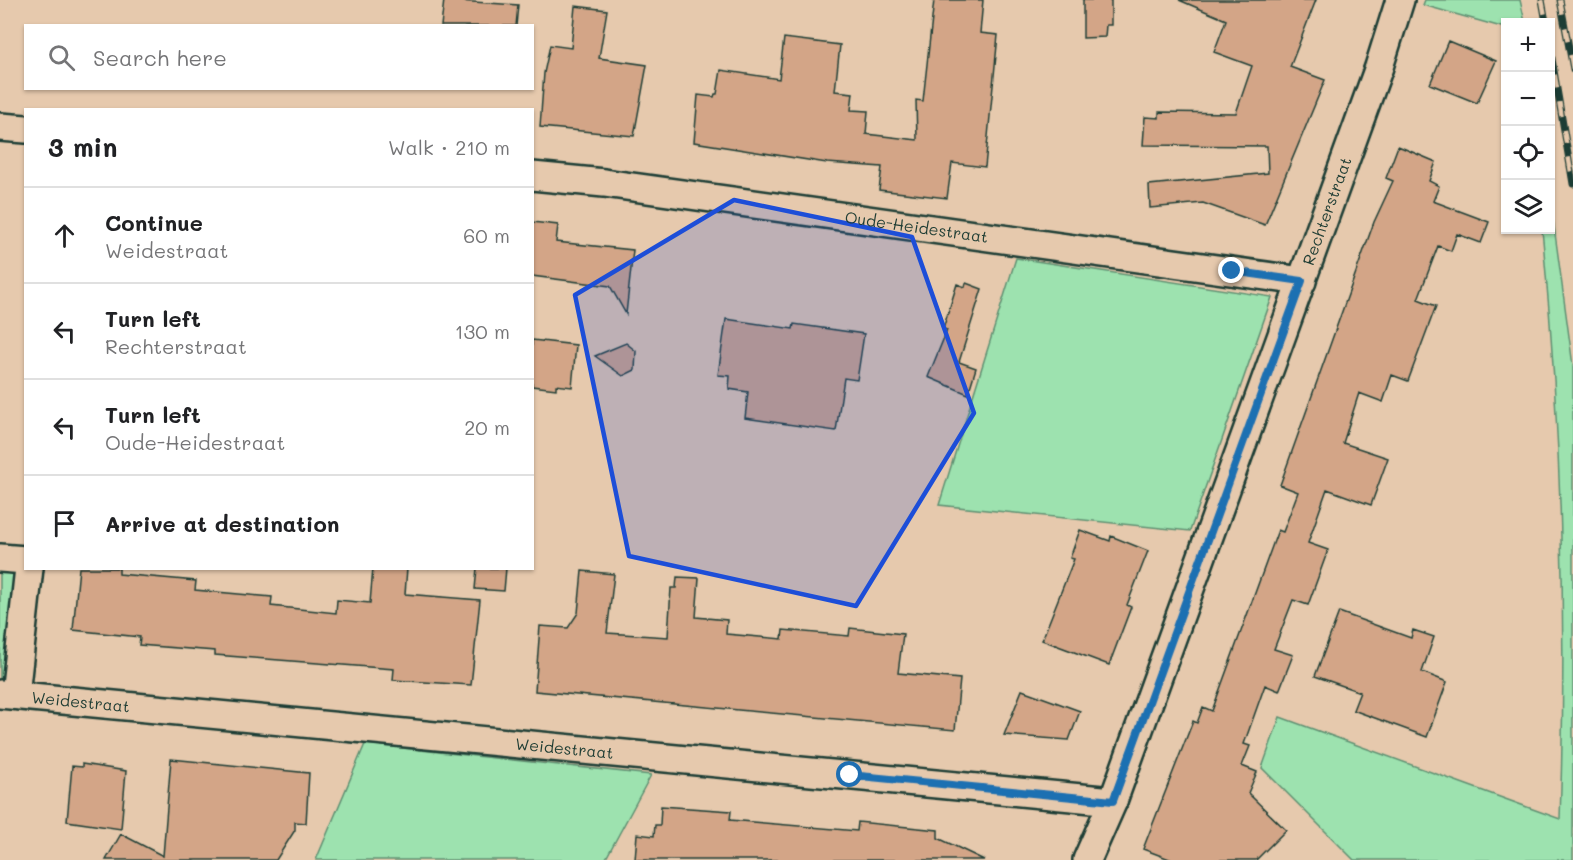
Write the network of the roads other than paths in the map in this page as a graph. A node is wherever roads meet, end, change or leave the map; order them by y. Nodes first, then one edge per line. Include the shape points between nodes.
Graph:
1 (1400, 0) edge
2 (0, 127) edge
3 (24, 129) edge
4 (534, 176) edge
5 (1302, 281) junction
6 (0, 558) edge
7 (24, 560) edge
8 (29, 570) edge
9 (8, 694) edge
10 (1113, 801) junction
11 (1087, 860) edge

1 - 5 street, Rechterstraat
2 - 3 street
4 - 5 street, Oude-Heidestraat
5 - 10 street, Rechterstraat
6 - 7 street
8 - 9 street, Weidestraat
9 - 10 street, Weidestraat
10 - 11 street, Rechterstraat

